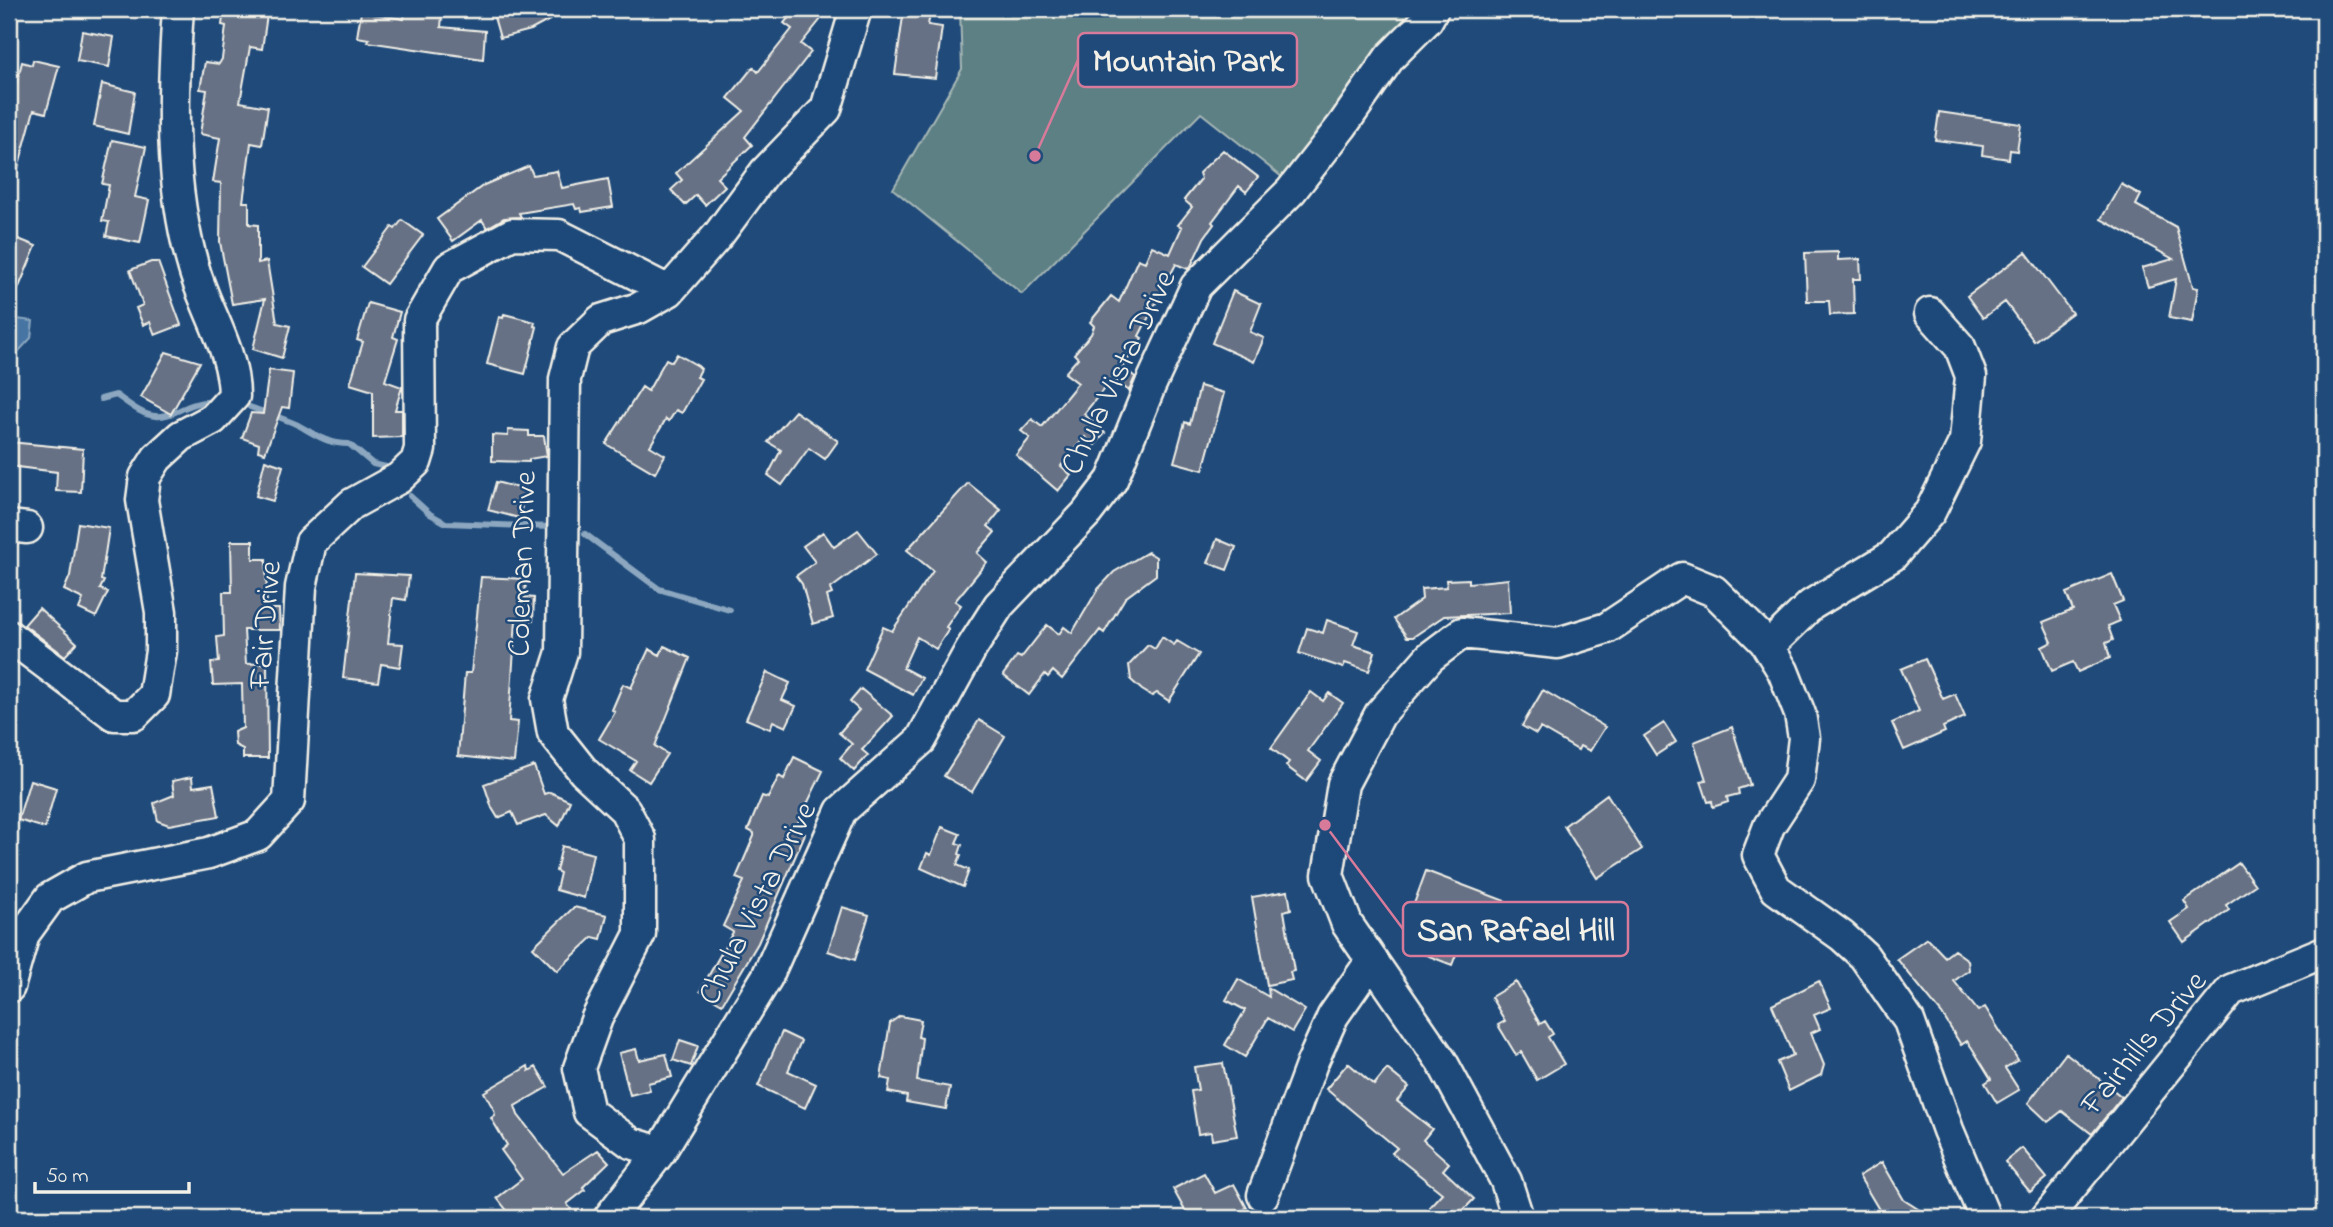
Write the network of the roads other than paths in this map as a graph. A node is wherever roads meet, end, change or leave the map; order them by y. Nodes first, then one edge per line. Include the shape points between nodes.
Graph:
1 (178, 9) edge
2 (856, 9) edge
3 (1433, 9) edge
4 (669, 291) junction
5 (1930, 313) dead end
6 (9, 636) edge
7 (1768, 647) junction
8 (2324, 952) edge
9 (1372, 960) junction
10 (9, 987) edge
11 (660, 1152) junction
12 (1264, 1195) dead end
13 (609, 1218) edge
14 (1518, 1218) edge
15 (1985, 1218) edge
16 (2046, 1218) edge

1 - 6 street via 173,100 179,200 194,270 224,348 234,396 213,419 181,436 157,458 145,477 142,500 161,612 161,651 153,695 134,715 114,715
2 - 4 street, Coleman Drive via 826,109 765,172
3 - 11 street, Chula Vista Drive via 1390,57 1291,191 1196,286 1112,480 1086,514 999,605 922,740 841,811 767,977
4 - 10 street, Fair Drive via 559,235 512,234 449,268 419,320 420,449 416,462 399,478 352,504 311,542 301,587 289,801 258,835 209,853 87,877 50,898 24,934
4 - 11 street, Coleman Drive via 639,308 601,320 573,347 562,403 562,652 547,699 553,733 584,772 625,810 639,839 640,934 597,1018 579,1068 589,1112 631,1143
5 - 7 street via 1960,347 1971,376 1965,441 1930,512 1892,556 1811,605
7 - 9 street via 1714,591 1682,578 1607,628 1558,643 1462,632 1430,657 1380,714 1343,784 1328,875 1346,924
7 - 15 street via 1794,695 1804,738 1800,780 1769,826 1758,855 1776,889 1864,956 1909,1021
8 - 16 street, Fairhills Drive via 2231,990
9 - 12 street via 1328,1028
9 - 14 street via 1442,1062 1506,1181
11 - 13 street, Chula Vista Drive

